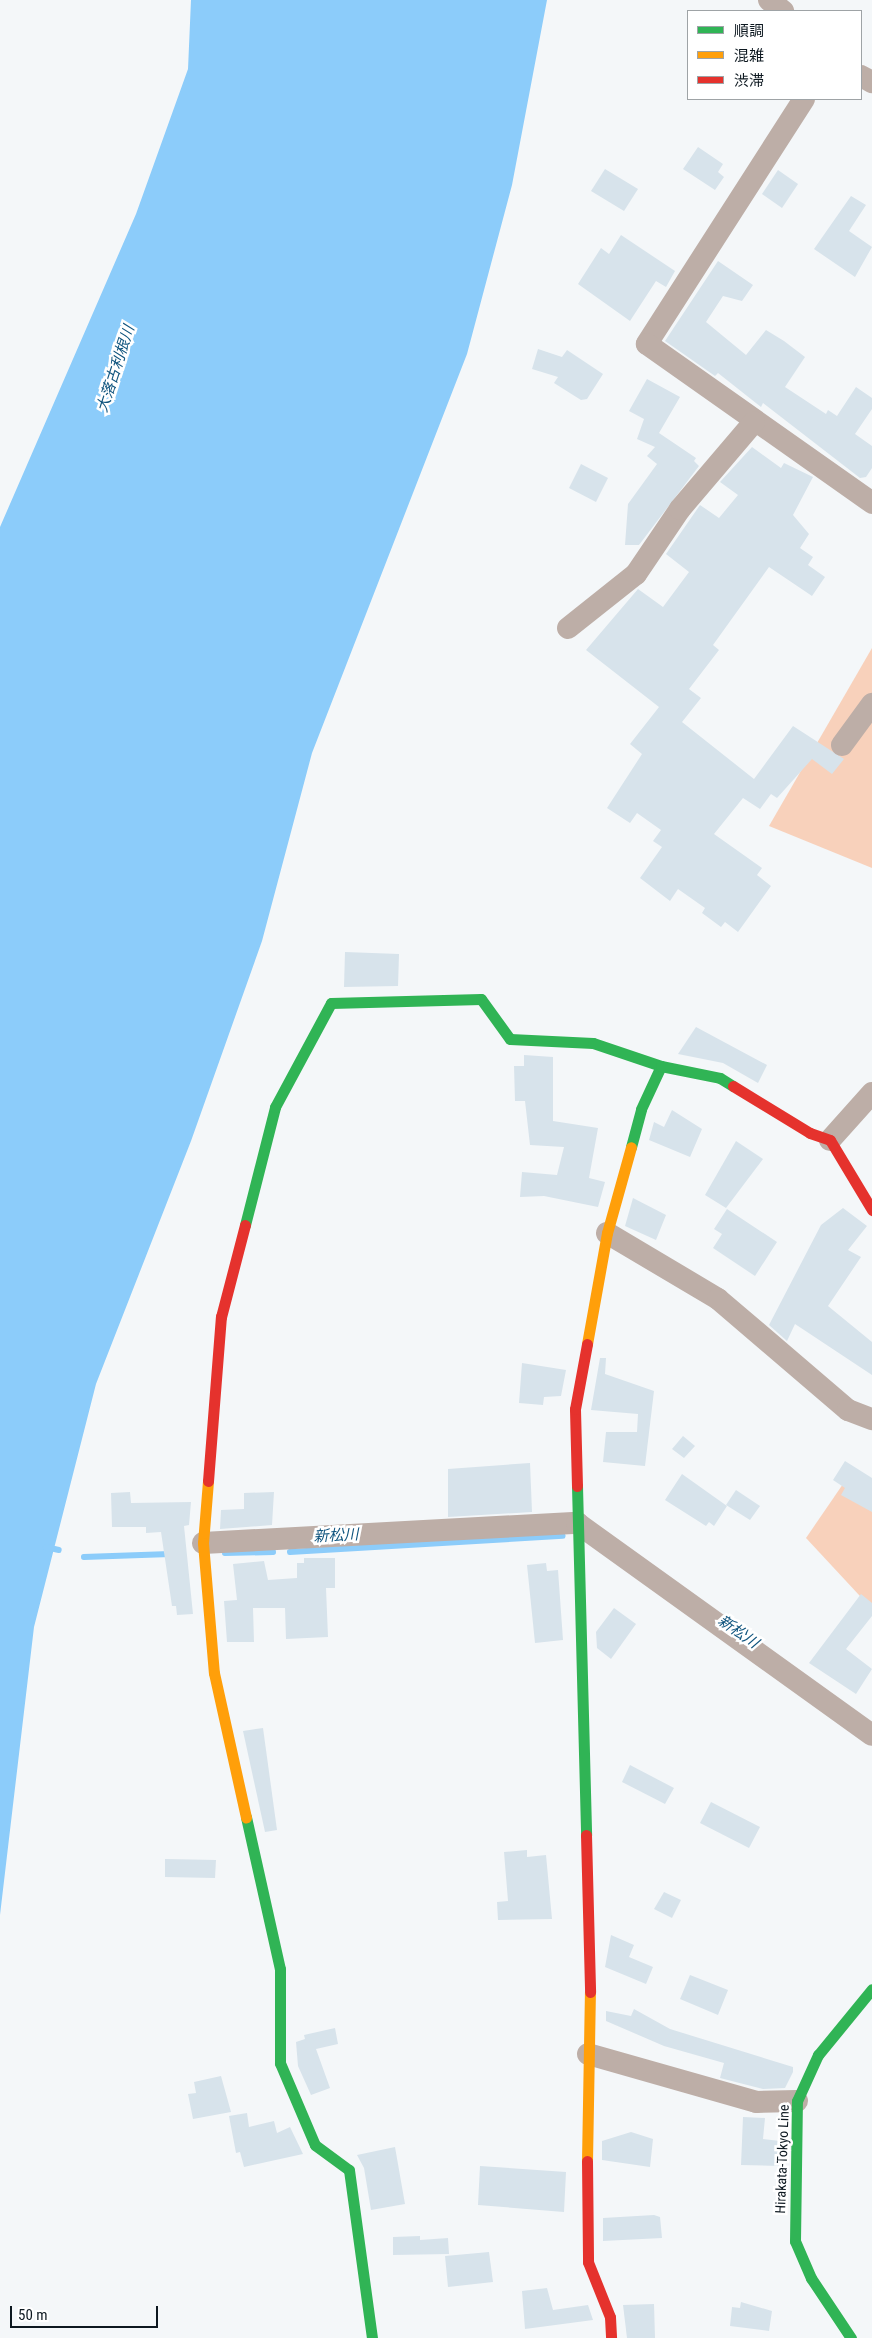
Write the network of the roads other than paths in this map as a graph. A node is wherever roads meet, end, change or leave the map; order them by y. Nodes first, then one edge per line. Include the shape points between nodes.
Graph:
1 (769, 0) edge
2 (782, 10) edge
3 (803, 100) edge
4 (754, 422) junction
5 (872, 503) edge
6 (568, 628) dead end
7 (872, 704) edge
8 (842, 745) dead end
9 (660, 1066) junction
10 (872, 1093) edge
11 (830, 1140) junction
12 (872, 1210) edge
13 (607, 1233) junction
14 (872, 1418) edge
15 (576, 1523) junction
16 (203, 1543) junction
17 (872, 1735) edge
18 (872, 1989) edge
19 (588, 2054) junction
20 (798, 2101) junction
21 (372, 2338) edge
22 (610, 2338) edge
23 (851, 2338) edge

1 - 2 street
3 - 4 street via 647,344
4 - 5 street
4 - 6 street via 680,509 636,574
7 - 8 street
9 - 11 street via 720,1078 810,1133
9 - 13 street via 641,1108
9 - 16 street via 593,1043 510,1040 481,999 331,1002 275,1107 221,1317
10 - 11 street
11 - 12 street
13 - 14 street via 718,1299 848,1410
13 - 15 street via 575,1409
15 - 16 street
15 - 17 street
15 - 19 street via 591,2033
16 - 21 street via 214,1673 280,1969 280,2063 315,2145 337,2157 348,2170
18 - 20 street, Hirakata-Tokyo Line via 818,2056
19 - 20 street via 756,2102
19 - 22 street via 588,2262 610,2317
20 - 23 street, Hirakata-Tokyo Line via 795,2241 811,2278

